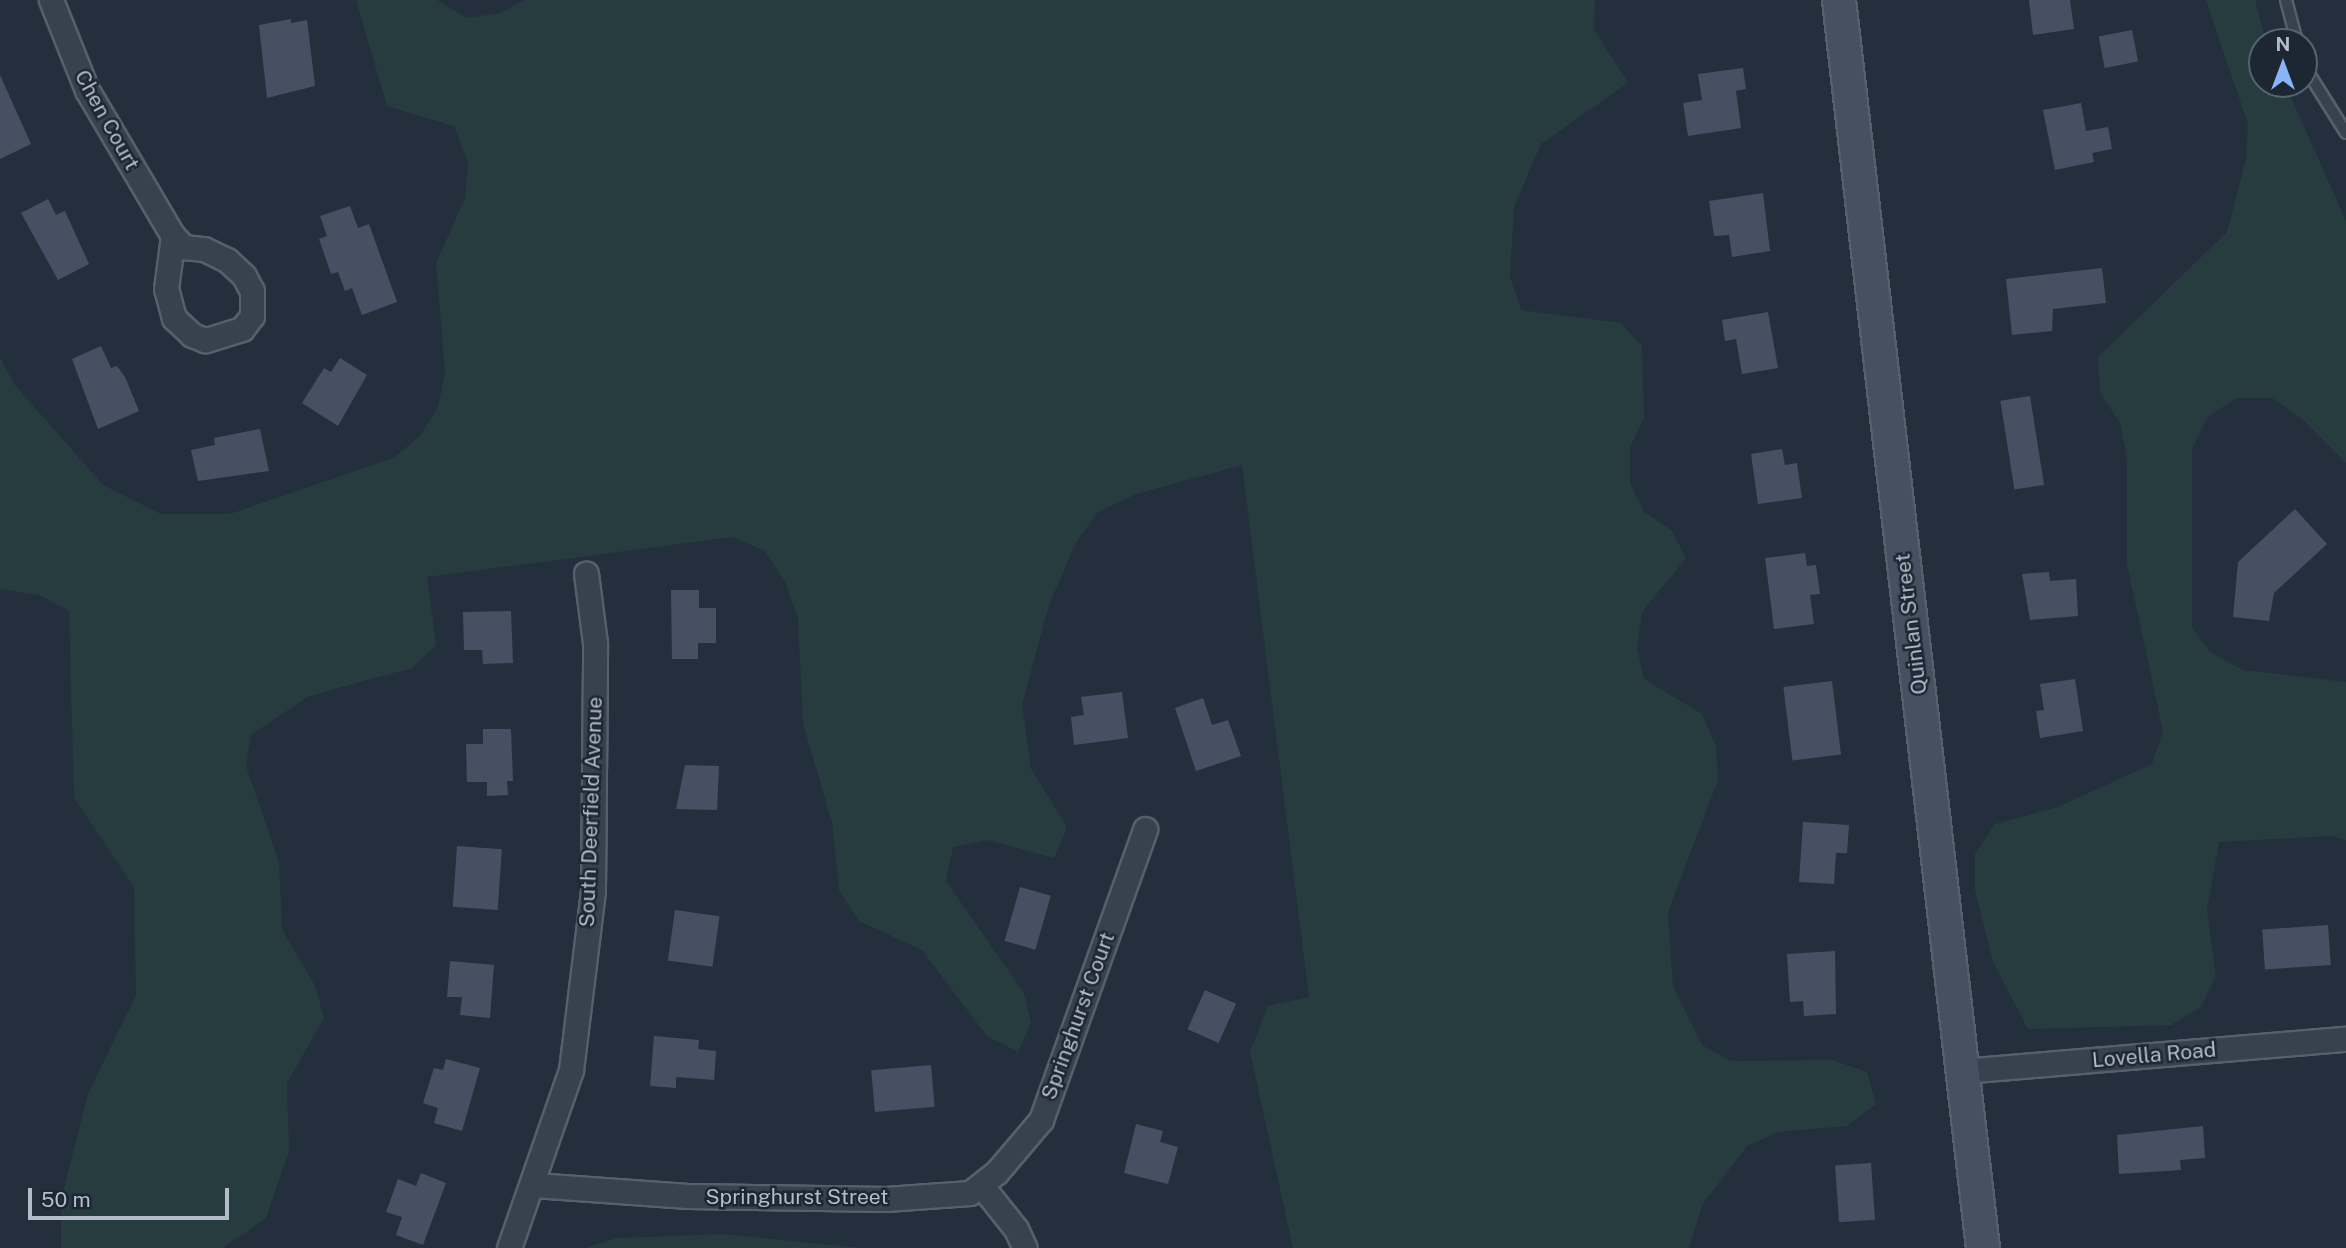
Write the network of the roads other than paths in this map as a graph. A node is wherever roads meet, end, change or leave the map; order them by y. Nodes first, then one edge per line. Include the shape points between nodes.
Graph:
1 (51, 0) edge
2 (1839, 0) edge
3 (2286, 0) edge
4 (2293, 28) edge
5 (2318, 88) edge
6 (2346, 133) edge
7 (173, 236) junction
8 (586, 575) dead end
9 (1145, 829) dead end
10 (2346, 1039) edge
11 (1962, 1071) junction
12 (534, 1185) junction
13 (981, 1185) junction
14 (509, 1248) edge
15 (1025, 1248) edge
16 (1983, 1248) edge

1 - 7 street, Chen Court via 87,90
2 - 11 street, Quinlan Street
3 - 4 lane
5 - 6 lane
7 - 7 street via 166,289 174,318 205,340 242,328 252,316 252,291 244,276 227,260 204,249 184,247
8 - 12 street, South Deerfield Avenue via 595,643 593,891 571,1070
9 - 13 street, Springhurst Court via 1041,1120
10 - 11 street, Lovella Road
11 - 16 street, Quinlan Street
12 - 13 street, Springhurst Street via 688,1196 886,1199 970,1193
12 - 14 street, South Deerfield Avenue
13 - 15 street via 1016,1229

